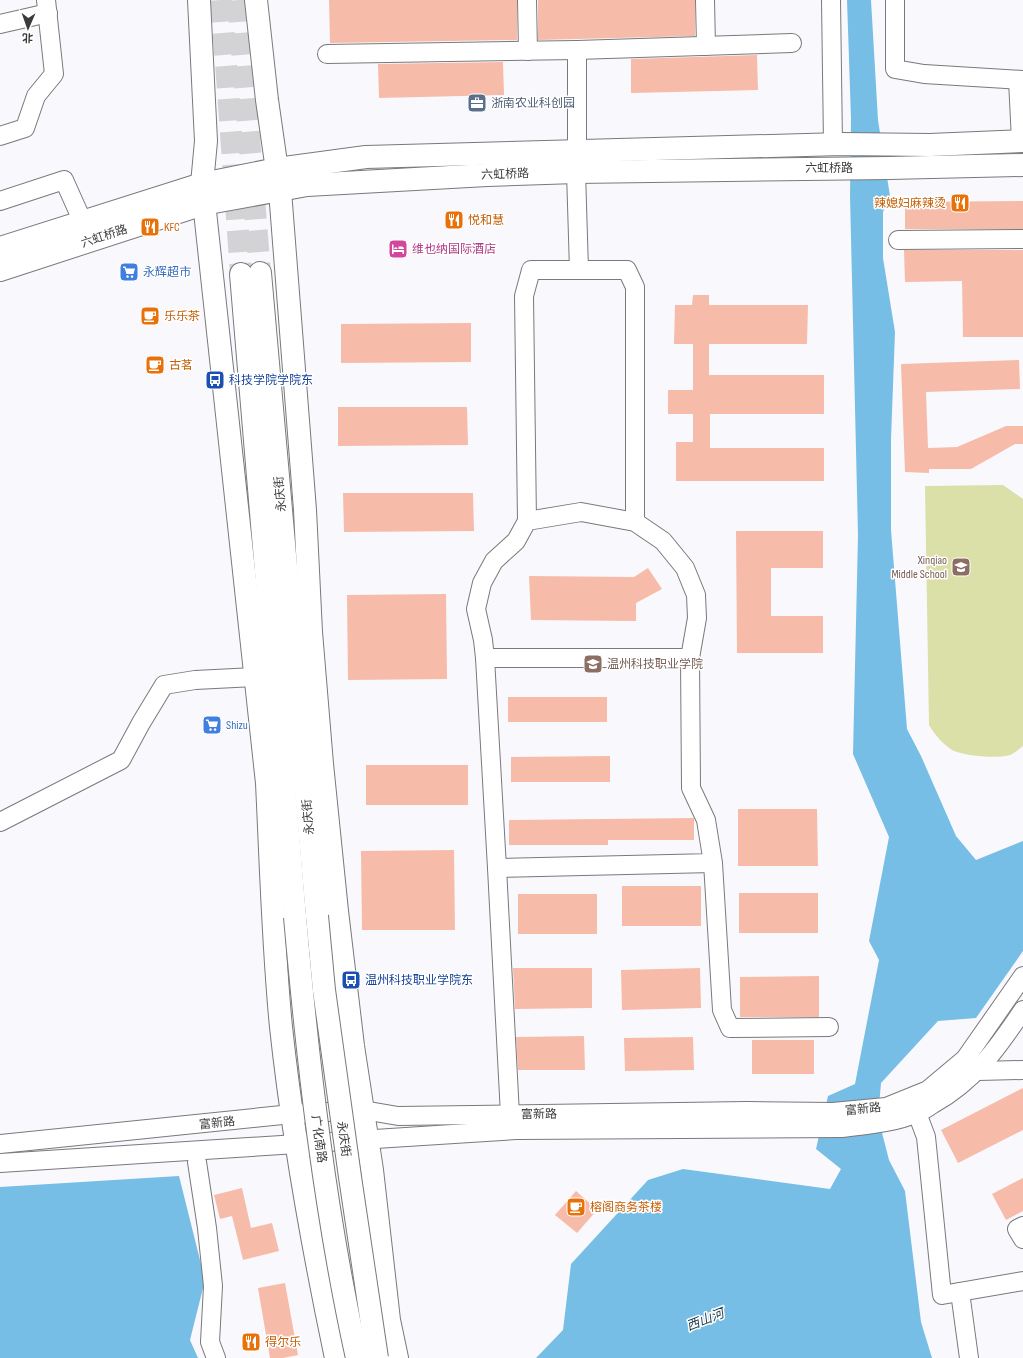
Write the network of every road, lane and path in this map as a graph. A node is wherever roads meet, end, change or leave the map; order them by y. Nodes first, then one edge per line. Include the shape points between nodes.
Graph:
1 (191, 0) edge
2 (199, 0) edge
3 (256, 0) edge
4 (527, 0) edge
5 (705, 0) edge
6 (831, 0) edge
7 (895, 0) edge
8 (47, 7) edge
9 (0, 24) edge
10 (200, 27) junction
11 (792, 43) dead end
12 (706, 46) junction
13 (528, 50) junction
14 (577, 50) junction
15 (327, 54) dead end
16 (1020, 80) edge
17 (0, 136) edge
18 (1022, 141) edge
19 (837, 144) junction
20 (576, 161) junction
21 (1023, 165) edge
22 (278, 169) junction
23 (280, 191) junction
24 (203, 194) junction
25 (0, 201) edge
26 (81, 218) dead end
27 (1023, 238) edge
28 (898, 240) dead end
29 (0, 248) edge
30 (0, 270) edge
31 (578, 270) junction
32 (527, 521) junction
33 (636, 522) junction
34 (307, 558) junction
35 (485, 658) junction
36 (690, 658) junction
37 (255, 676) junction
38 (299, 712) junction
39 (0, 822) edge
40 (713, 863) junction
41 (497, 868) junction
42 (295, 917) joint
43 (1023, 976) edge
44 (1023, 1010) edge
45 (829, 1027) dead end
46 (1023, 1070) edge
47 (978, 1071) junction
48 (363, 1110) junction
49 (917, 1113) junction
50 (292, 1114) junction
51 (510, 1115) junction
52 (884, 1115) junction
53 (368, 1140) junction
54 (0, 1144) edge
55 (297, 1145) junction
56 (197, 1162) dead end
57 (0, 1163) edge
58 (1023, 1226) edge
59 (1023, 1239) edge
60 (1023, 1281) edge
61 (960, 1292) junction
62 (216, 1358) edge
63 (336, 1358) edge
64 (357, 1358) edge
65 (377, 1358) edge
66 (397, 1358) edge
67 (969, 1358) edge

1 - 10 street
2 - 10 main road
3 - 22 main road via 267,100
4 - 13 street
5 - 12 street
6 - 19 street
7 - 16 street via 895,69 924,74
8 - 9 street
8 - 17 street via 54,74 36,96 25,128
10 - 24 main road via 206,141
11 - 12 street
12 - 14 street
13 - 14 street
13 - 15 street
14 - 20 street
16 - 18 street
18 - 19 main road, 六虹桥路 via 930,145
19 - 20 main road, 六虹桥路
20 - 21 main road, 六虹桥路 via 844,168
20 - 22 main road, 六虹桥路 via 366,156
20 - 23 main road, 六虹桥路 via 480,176 307,186
20 - 31 street
22 - 23 main road
22 - 24 main road, 六虹桥路
23 - 24 main road, 六虹桥路
23 - 34 main road
24 - 29 main road, 六虹桥路
24 - 30 main road, 六虹桥路
24 - 37 main road
25 - 26 street via 64,180
27 - 28 street
31 - 32 street via 531,270 524,296
31 - 33 street via 627,270 635,287
32 - 33 street via 581,512
32 - 35 street via 516,541 494,561 482,584 476,609
33 - 36 street via 663,541 685,568 694,588 697,618
34 - 38 main road
34 - 48 main road via 311,632 332,864
35 - 36 street
35 - 41 street
36 - 40 street via 690,788 706,820
37 - 39 street via 164,685 121,760
37 - 50 main road via 266,783 273,926
38 - 42 main road, 永庆街 via 251,273
38 - 65 main road, 永庆街, bridge via 324,990
40 - 41 street
40 - 45 street via 722,1010 730,1028
41 - 51 street
42 - 64 main road, 广化南路, bridge via 317,1128
43 - 52 street, 富新路 via 965,1059 928,1090
44 - 47 street, 富新路
46 - 47 street
47 - 49 street, 富新路 via 949,1095
48 - 50 street, 富新路
48 - 51 street, 富新路 via 398,1116
48 - 53 main road
49 - 52 street, 富新路
49 - 61 street via 926,1136 942,1295
50 - 54 street, 富新路
50 - 55 main road
51 - 52 street, 富新路 via 747,1111 847,1111
52 - 53 street, 富新路 via 842,1128 516,1130
53 - 55 street, 富新路
53 - 66 main road via 389,1320
55 - 57 street, 富新路
55 - 63 main road
56 - 62 street via 213,1286 210,1342
58 - 59 street via 1017,1229
60 - 61 street
61 - 67 street

